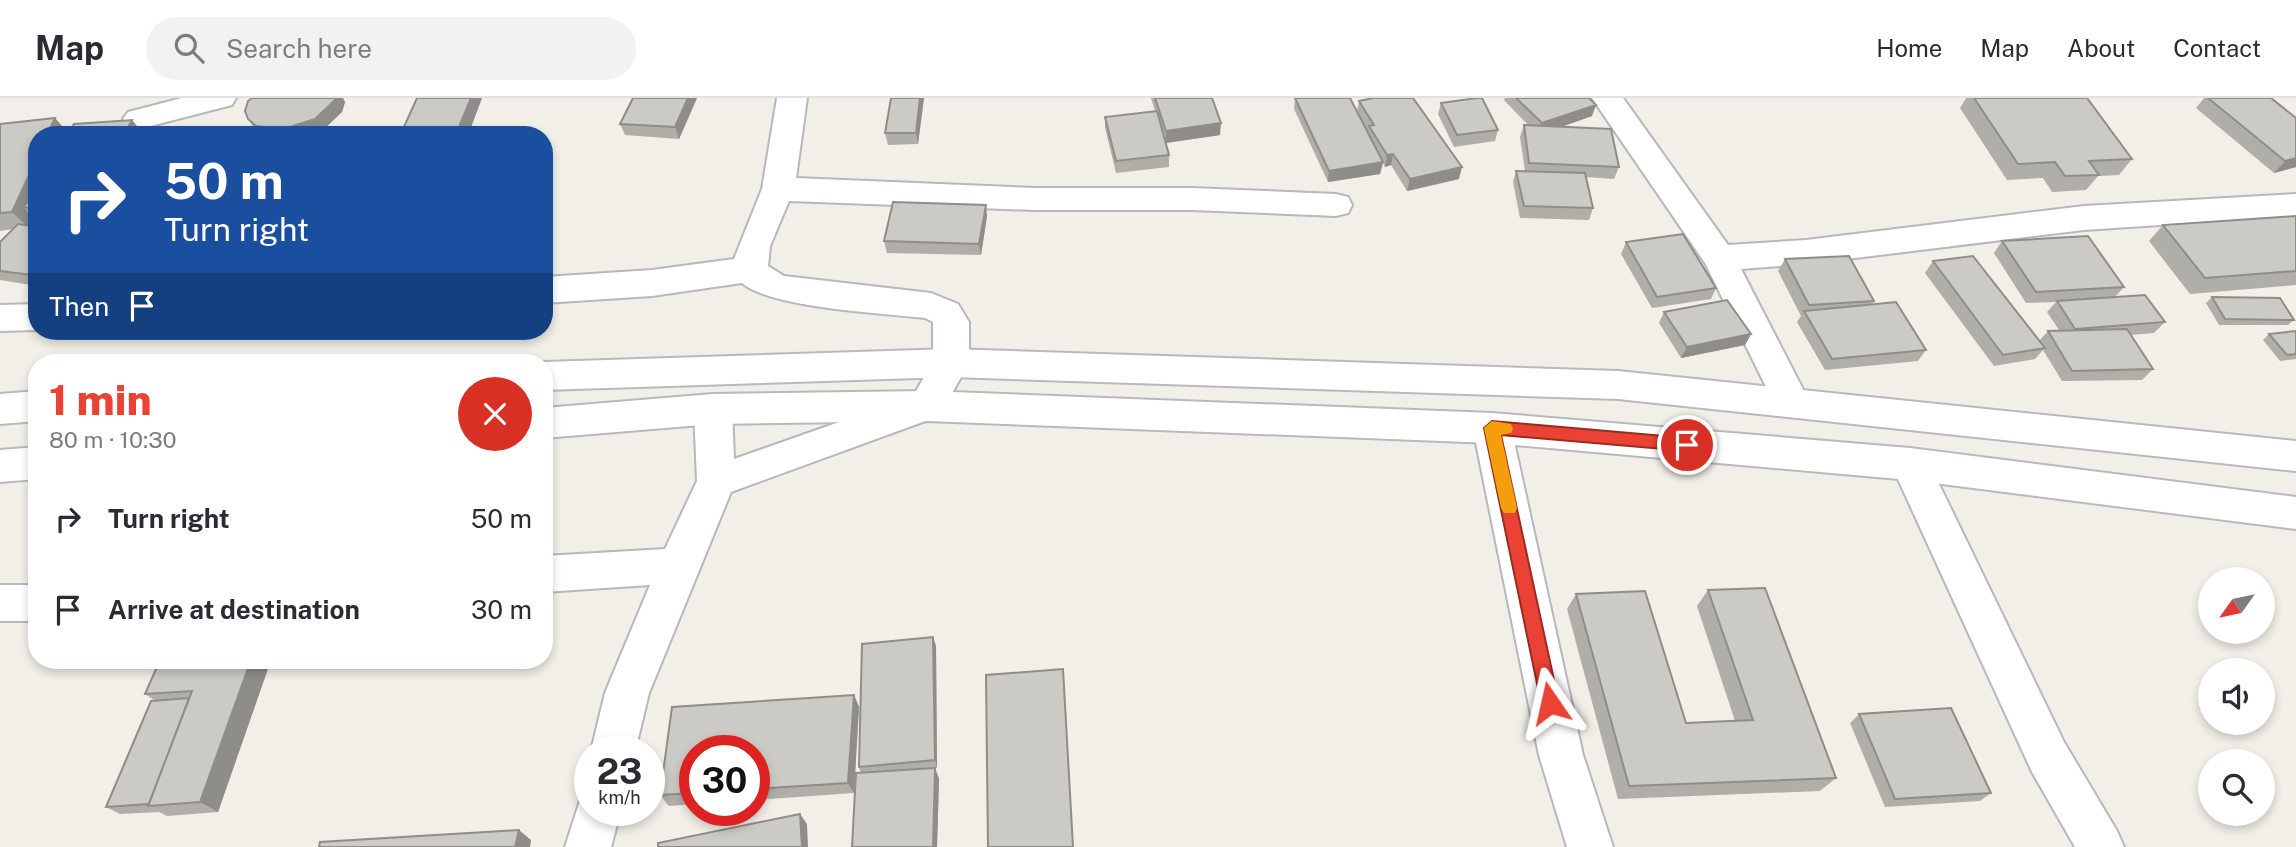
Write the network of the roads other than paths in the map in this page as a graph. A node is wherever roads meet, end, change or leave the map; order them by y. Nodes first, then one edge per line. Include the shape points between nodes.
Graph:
1 (221, 98) edge
2 (792, 98) edge
3 (1607, 98) edge
4 (139, 119) dead end
5 (778, 189) junction
6 (1336, 205) dead end
7 (2296, 205) edge
8 (1718, 258) junction
9 (750, 270) junction
10 (553, 289) edge
11 (28, 317) edge
12 (0, 318) edge
13 (951, 363) junction
14 (553, 376) edge
15 (1791, 401) junction
16 (926, 405) junction
17 (28, 407) edge
18 (0, 409) edge
19 (713, 409) junction
20 (553, 422) edge
21 (1492, 428) junction
22 (2296, 456) edge
23 (28, 464) edge
24 (1910, 464) junction
25 (0, 466) edge
26 (716, 481) junction
27 (2296, 513) edge
28 (678, 566) junction
29 (553, 573) edge
30 (0, 603) edge
31 (28, 603) edge
32 (617, 735) edge
33 (594, 826) edge
34 (589, 847) edge
35 (1590, 847) edge
36 (2101, 847) edge

1 - 4 street
2 - 5 street
3 - 8 street
5 - 6 street
5 - 9 street via 748,257
7 - 8 street via 2084,218 1806,252
8 - 15 street
9 - 10 street
9 - 13 street via 761,281 780,288 931,306 946,313 951,322
11 - 12 street
13 - 14 street
13 - 15 street via 1618,384
13 - 16 street
15 - 22 street
16 - 19 street
16 - 21 street
16 - 26 street
17 - 18 street
19 - 20 street
19 - 26 street
21 - 24 street
21 - 35 street via 1561,755
23 - 25 street
24 - 27 street
24 - 36 street via 2048,757
26 - 28 street
28 - 29 street
28 - 32 street via 627,694
30 - 31 street
33 - 34 street

